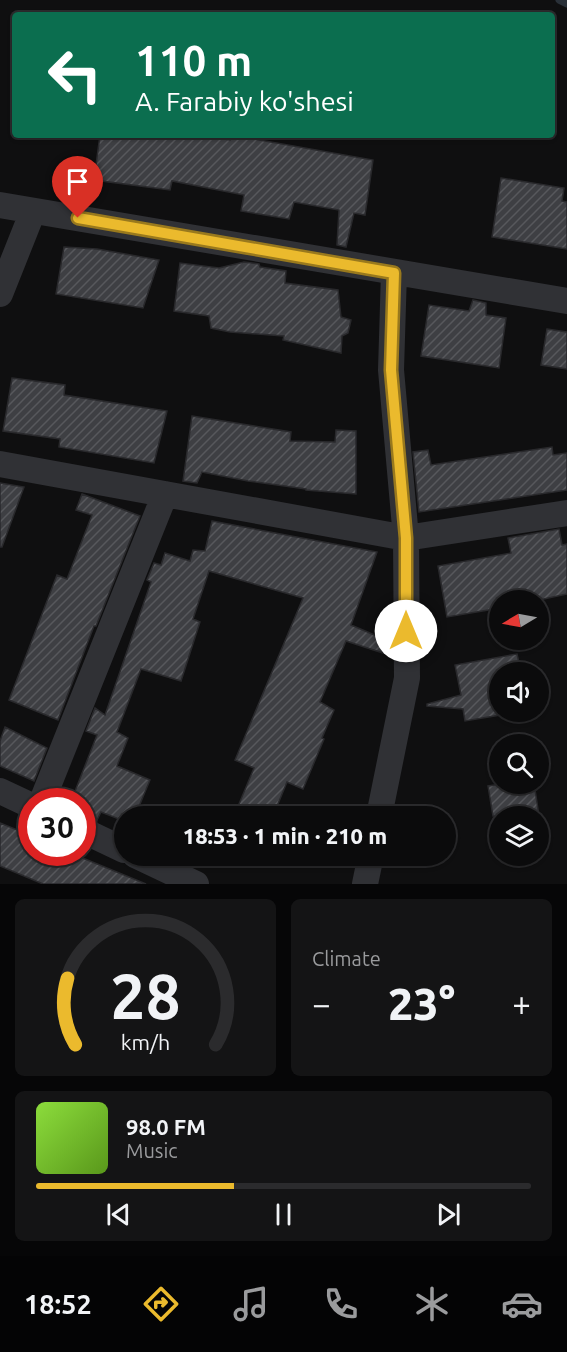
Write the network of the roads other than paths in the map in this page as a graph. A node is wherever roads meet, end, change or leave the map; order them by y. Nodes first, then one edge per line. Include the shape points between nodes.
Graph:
1 (0, 205) edge
2 (33, 211) junction
3 (394, 273) junction
4 (0, 294) edge
5 (567, 301) edge
6 (0, 464) edge
7 (165, 494) junction
8 (567, 513) edge
9 (406, 538) junction
10 (47, 788) edge
11 (0, 791) edge
12 (18, 799) edge
13 (381, 806) edge
14 (96, 837) edge
15 (114, 845) edge
16 (158, 866) edge
17 (369, 866) edge
18 (196, 884) edge
19 (365, 884) edge

1 - 2 street
2 - 3 street
2 - 4 street
3 - 5 street
3 - 9 street via 391,370
6 - 7 street
7 - 9 street
7 - 10 street
8 - 9 street
9 - 13 street via 407,678
11 - 12 street
14 - 15 street
16 - 18 street
17 - 19 street

